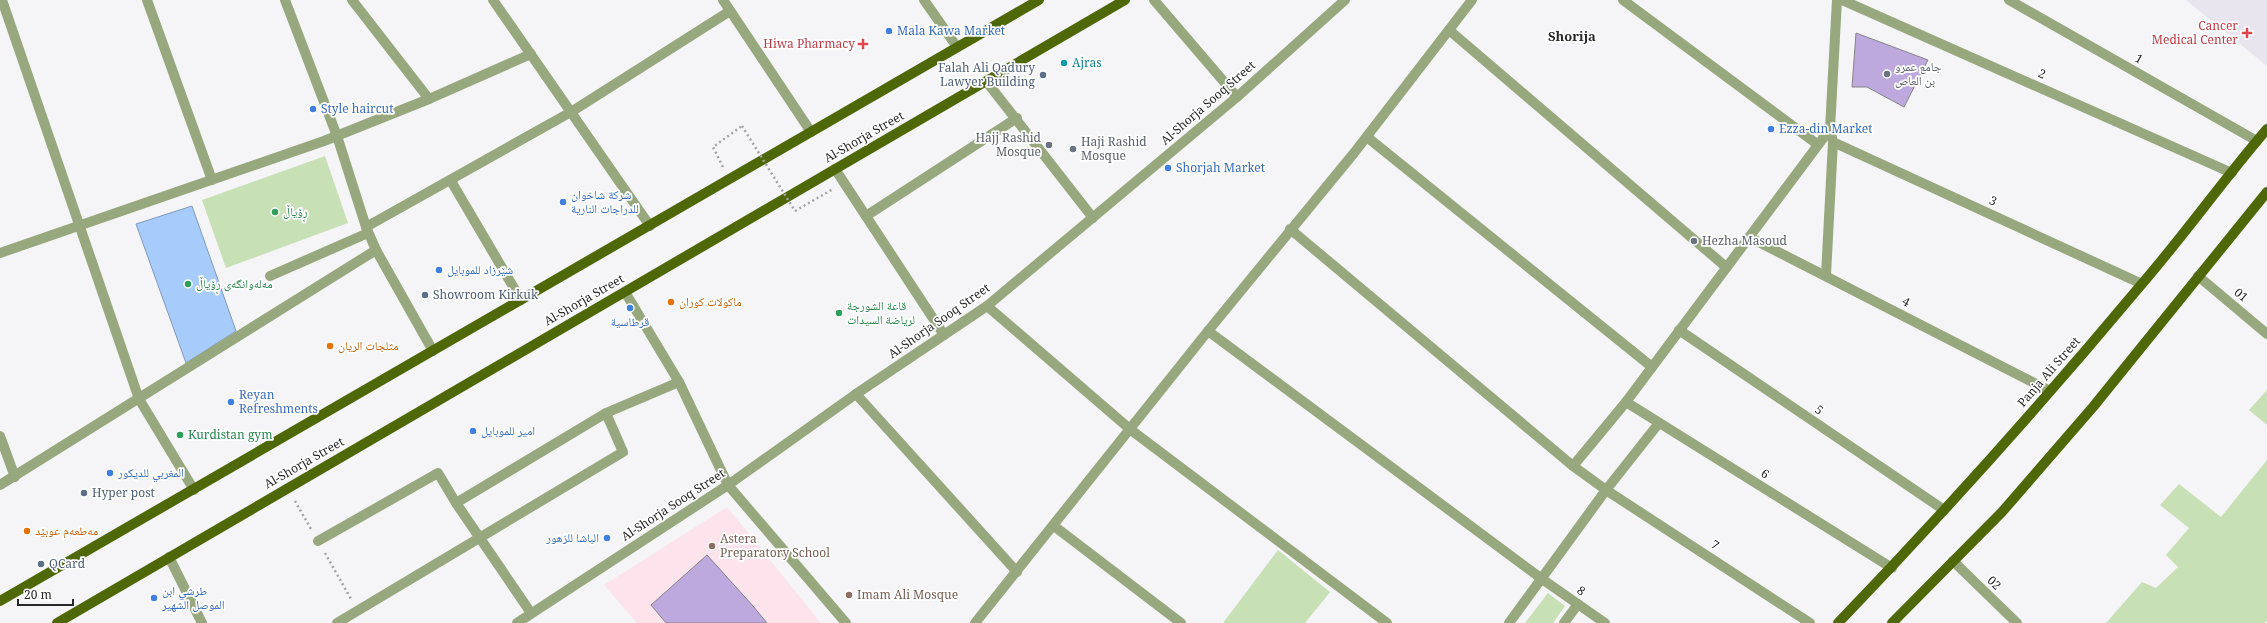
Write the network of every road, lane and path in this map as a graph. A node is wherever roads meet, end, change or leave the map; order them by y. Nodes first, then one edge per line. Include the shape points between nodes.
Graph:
1 (2, 0) edge
2 (147, 0) edge
3 (285, 0) edge
4 (352, 0) edge
5 (723, 0) edge
6 (924, 0) edge
7 (1039, 0) edge
8 (1125, 0) edge
9 (1154, 0) edge
10 (1345, 0) edge
11 (1472, 0) edge
12 (1623, 0) edge
13 (1837, 0) edge
14 (1842, 0) edge
15 (2009, 0) edge
16 (499, 2) edge
17 (730, 11) junction
18 (1449, 30) junction
19 (957, 47) junction
20 (531, 54) junction
21 (986, 81) junction
22 (1237, 97) junction
23 (429, 99) junction
24 (571, 112) junction
25 (1017, 118) junction
26 (1830, 129) junction
27 (2267, 129) edge
28 (811, 132) junction
29 (337, 136) junction
30 (1367, 137) junction
31 (2257, 141) junction
32 (1833, 142) junction
33 (1817, 144) junction
34 (836, 169) junction
35 (2232, 172) junction
36 (730, 179) junction
37 (212, 180) junction
38 (451, 181) junction
39 (2267, 192) edge
40 (825, 193) dead end
41 (866, 216) junction
42 (1093, 218) junction
43 (81, 226) junction
44 (650, 226) junction
45 (1290, 229) junction
46 (367, 230) junction
47 (1749, 237) junction
48 (376, 250) junction
49 (0, 253) edge
50 (1726, 267) junction
51 (1826, 275) junction
52 (270, 276) dead end
53 (2198, 276) junction
54 (2142, 284) junction
55 (625, 292) junction
56 (521, 300) junction
57 (987, 306) junction
58 (1679, 330) junction
59 (1208, 331) junction
60 (2267, 334) edge
61 (944, 335) junction
62 (433, 351) junction
63 (1652, 367) junction
64 (679, 382) junction
65 (2050, 391) junction
66 (856, 394) junction
67 (139, 399) junction
68 (1626, 402) junction
69 (606, 413) junction
70 (1659, 423) junction
71 (1131, 430) junction
72 (0, 436) edge
73 (1573, 466) junction
74 (15, 477) junction
75 (728, 485) junction
76 (0, 486) edge
77 (194, 490) junction
78 (1606, 490) junction
79 (456, 503) junction
80 (1944, 510) junction
81 (1054, 526) junction
82 (480, 537) junction
83 (318, 541) dead end
84 (169, 557) junction
85 (1953, 561) junction
86 (1892, 568) junction
87 (1017, 572) junction
88 (1542, 579) junction
89 (0, 601) edge
90 (1578, 604) junction
91 (531, 613) junction
92 (200, 622) edge
93 (57, 623) edge
94 (337, 623) edge
95 (516, 623) edge
96 (846, 623) edge
97 (975, 623) edge
98 (1181, 623) edge
99 (1387, 623) edge
100 (1509, 623) edge
101 (1564, 623) edge
102 (1605, 623) edge
103 (1810, 623) edge
104 (1838, 623) edge
105 (1892, 623) edge
106 (2017, 623) edge

1 - 43 street
2 - 37 street
3 - 29 street
4 - 23 street
5 - 17 street
6 - 19 street
7 - 19 main road
8 - 21 main road, Al-Shorja Street
9 - 22 street
10 - 22 street, Al-Shorja Sooq Street
11 - 18 street
12 - 33 street
13 - 26 street
14 - 35 street, 2
15 - 31 street, 1
16 - 20 street
17 - 24 street
17 - 28 street
18 - 30 street
18 - 50 street
19 - 28 main road
20 - 23 street
20 - 24 street
21 - 25 street
21 - 34 main road, Al-Shorja Street
22 - 42 street, Al-Shorja Sooq Street
23 - 29 street
24 - 38 street
24 - 44 street
25 - 41 street
25 - 42 street
26 - 32 street
26 - 33 street
27 - 31 main road, Panja Ali Street
28 - 36 main road
29 - 37 street
29 - 46 street
30 - 45 street
30 - 63 street
31 - 35 main road, Panja Ali Street
32 - 51 street
32 - 54 street, 3
33 - 47 street
34 - 41 street
34 - 55 main road, Al-Shorja Street
35 - 54 main road, Panja Ali Street
36 - 40 path, bridge via 713,147 742,126 795,211
36 - 44 main road
37 - 43 street
38 - 46 street
38 - 56 street
39 - 53 main road
41 - 61 street
42 - 57 street, Al-Shorja Sooq Street
43 - 49 street
43 - 67 street
44 - 56 main road
45 - 59 street
45 - 73 street, 7
46 - 48 street
46 - 52 street
47 - 50 street
47 - 51 street, 4
48 - 62 street
48 - 67 street
50 - 58 street
51 - 65 street, 4
53 - 60 street, 01
53 - 85 main road via 2083,419 2002,512
54 - 65 main road, Panja Ali Street
55 - 64 street
55 - 84 main road, Al-Shorja Street
56 - 62 main road
57 - 61 street, Al-Shorja Sooq Street
57 - 71 street
58 - 63 street
58 - 80 street, 5
59 - 71 street
59 - 88 street, 8
61 - 66 street, Al-Shorja Sooq Street
62 - 77 main road
63 - 68 street
64 - 69 street
64 - 75 street
65 - 80 main road, Panja Ali Street
66 - 75 street, Al-Shorja Sooq Street
66 - 87 street
67 - 74 street
67 - 77 street
68 - 70 street, 6
68 - 73 street
69 - 79 street
69 - 82 street via 623,452
70 - 78 street
70 - 86 street, 6
71 - 81 street
71 - 99 street
72 - 74 street
73 - 78 street, 7
74 - 76 street
75 - 91 street, Al-Shorja Sooq Street
75 - 96 street
77 - 89 main road
78 - 88 street
78 - 103 street, 7
79 - 82 street
79 - 83 street via 438,473
80 - 86 main road, Panja Ali Street
81 - 87 street
81 - 98 street
82 - 91 street
82 - 94 street
84 - 92 street
84 - 93 main road, Al-Shorja Street
85 - 105 main road
85 - 106 street, 02
86 - 104 main road, Panja Ali Street
87 - 97 street
88 - 90 street, 8
88 - 100 street
90 - 101 street
90 - 102 street, 8
91 - 95 street, Al-Shorja Sooq Street

